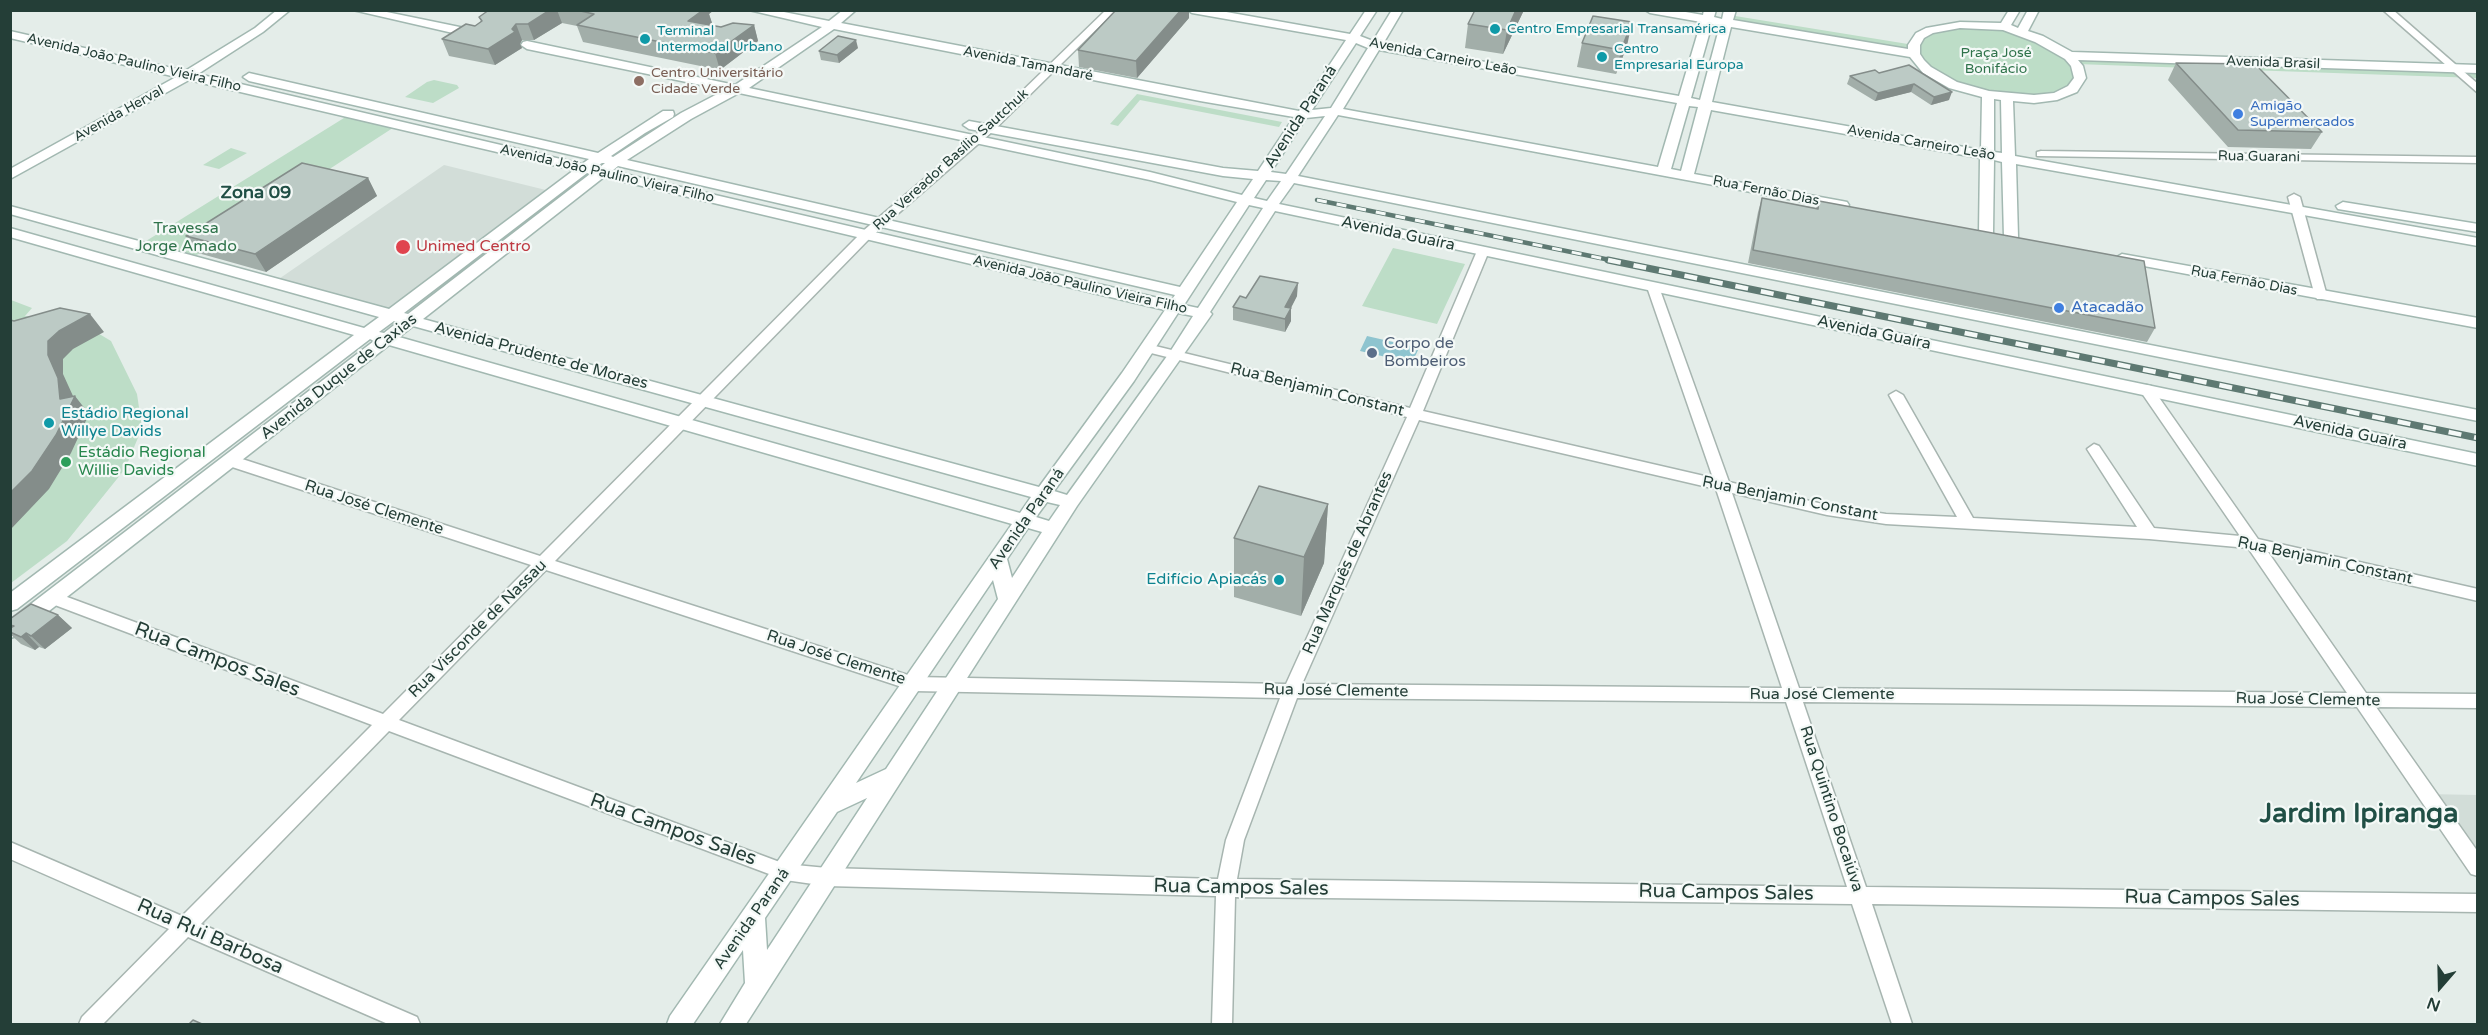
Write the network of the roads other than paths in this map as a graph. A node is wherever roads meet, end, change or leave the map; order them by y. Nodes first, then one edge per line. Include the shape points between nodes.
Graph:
1 (270, 10) edge
2 (285, 10) edge
3 (358, 10) edge
4 (404, 10) edge
5 (754, 10) edge
6 (834, 10) edge
7 (850, 10) edge
8 (1112, 10) edge
9 (1192, 10) edge
10 (1390, 10) edge
11 (1398, 10) edge
12 (1650, 10) edge
13 (2015, 10) edge
14 (2034, 10) edge
15 (2387, 10) edge
16 (1371, 13) edge
17 (1709, 13) edge
18 (1728, 16) edge
19 (818, 23) junction
20 (10, 24) edge
21 (257, 26) junction
22 (832, 26) junction
23 (2004, 27) junction
24 (2021, 33) junction
25 (10, 34) edge
26 (1354, 38) junction
27 (1377, 42) junction
28 (1915, 49) junction
29 (778, 50) junction
30 (2068, 56) junction
31 (1337, 63) junction
32 (775, 64) junction
33 (2078, 66) junction
34 (1052, 69) junction
35 (2451, 69) junction
36 (2478, 69) edge
37 (190, 70) junction
38 (750, 81) junction
39 (2472, 81) edge
40 (1352, 82) junction
41 (736, 83) junction
42 (721, 85) junction
43 (2478, 90) edge
44 (1988, 95) junction
45 (1685, 96) junction
46 (2007, 98) junction
47 (1707, 100) junction
48 (1335, 111) junction
49 (1302, 114) junction
50 (686, 116) junction
51 (989, 129) junction
52 (640, 130) junction
53 (89, 132) junction
54 (61, 137) junction
55 (978, 139) junction
56 (1313, 142) junction
57 (1280, 150) junction
58 (1986, 150) junction
59 (2008, 154) junction
60 (2041, 154) junction
61 (2478, 160) edge
62 (616, 161) junction
63 (10, 164) edge
64 (600, 165) junction
65 (584, 169) junction
66 (1663, 172) junction
67 (10, 175) edge
68 (1263, 176) junction
69 (1687, 176) junction
70 (1289, 178) junction
71 (1248, 200) junction
72 (2296, 204) junction
73 (1270, 207) junction
74 (1860, 209) edge
75 (10, 210) edge
76 (880, 222) junction
77 (2442, 222) junction
78 (2478, 228) edge
79 (10, 232) edge
80 (1226, 233) junction
81 (867, 234) junction
82 (2447, 237) junction
83 (2478, 242) edge
84 (1483, 251) junction
85 (1239, 254) junction
86 (2104, 255) edge
87 (1653, 287) junction
88 (1185, 293) junction
89 (2321, 296) junction
90 (1176, 307) junction
91 (1204, 314) junction
92 (391, 315) junction
93 (412, 320) junction
94 (2478, 323) edge
95 (367, 333) junction
96 (388, 339) junction
97 (1147, 348) junction
98 (1176, 356) junction
99 (1128, 377) junction
100 (2146, 389) junction
101 (1896, 395) dead end
102 (703, 401) junction
103 (1136, 412) junction
104 (1415, 414) junction
105 (2478, 416) edge
106 (682, 423) junction
107 (2094, 449) dead end
108 (2478, 460) edge
109 (231, 461) junction
110 (1723, 487) junction
111 (1043, 495) junction
112 (1071, 502) junction
113 (1024, 520) junction
114 (1968, 523) junction
115 (1054, 529) junction
116 (2150, 533) junction
117 (2251, 543) junction
118 (998, 560) junction
119 (544, 563) junction
120 (2478, 595) edge
121 (54, 598) junction
122 (1008, 602) junction
123 (10, 604) edge
124 (10, 631) edge
125 (914, 684) junction
126 (953, 685) junction
127 (1291, 691) junction
128 (1792, 694) junction
129 (2361, 701) junction
130 (2478, 701) edge
131 (386, 723) junction
132 (894, 776) junction
133 (830, 805) junction
134 (10, 850) edge
135 (2478, 868) edge
136 (785, 872) junction
137 (827, 877) junction
138 (1226, 888) junction
139 (1859, 895) junction
140 (2478, 903) edge
141 (753, 918) junction
142 (186, 926) junction
143 (757, 987) junction
144 (89, 1024) edge
145 (410, 1024) edge
146 (679, 1024) edge
147 (732, 1024) edge
148 (1222, 1024) edge
149 (1902, 1024) edge

1 - 21 main road, Avenida Herval
2 - 21 main road, Avenida Herval
3 - 4 main road via 485,32
5 - 19 main road, Avenida Tamandaré
6 - 19 main road, Avenida Duque de Caxias
7 - 22 main road, Avenida Duque de Caxias
8 - 34 street, Rua Vereador Basílio Sautchuk
9 - 26 main road, Avenida Carneiro Leão
10 - 16 main road
11 - 27 main road, Avenida Paraná
12 - 17 main road
13 - 23 main road
14 - 24 main road
15 - 35 street
16 - 26 main road, Avenida Paraná
17 - 18 main road
17 - 45 main road
18 - 28 main road
18 - 47 main road
19 - 22 main road, Avenida Tamandaré
19 - 29 main road, Avenida Duque de Caxias
20 - 37 main road, Avenida João Paulino Vieira Filho
21 - 37 main road, Avenida Herval
22 - 32 main road, Avenida Duque de Caxias
22 - 34 main road, Avenida Tamandaré
23 - 24 main road
23 - 28 main road via 1969,25 1930,30 1920,36
24 - 30 main road
25 - 37 main road, Avenida João Paulino Vieira Filho
26 - 27 main road, Avenida Carneiro Leão
26 - 31 main road, Avenida Paraná
27 - 40 main road, Avenida Paraná
27 - 45 main road, Avenida Carneiro Leão
28 - 44 main road via 1927,70 1939,78
29 - 32 main road
29 - 41 main road, Avenida Duque de Caxias
30 - 33 main road
30 - 35 main road, Avenida Brasil
31 - 40 main road
31 - 49 main road, Avenida Paraná
32 - 38 main road, Avenida Duque de Caxias
33 - 39 main road, Avenida Brasil
33 - 46 main road via 2080,78 2073,89 2057,96
34 - 49 main road, Avenida Tamandaré
34 - 51 street, Rua Vereador Basílio Sautchuk
35 - 36 main road, Avenida Brasil
35 - 39 street
37 - 53 main road, Avenida Herval
37 - 54 main road, Avenida Herval
37 - 64 main road, Avenida João Paulino Vieira Filho
37 - 65 main road, Avenida João Paulino Vieira Filho
38 - 41 main road, Avenida Duque de Caxias
38 - 51 main road
39 - 43 street
40 - 48 main road, Avenida Paraná
41 - 42 main road
41 - 42 main road via 532,41
41 - 50 main road, Avenida Duque de Caxias
41 - 55 main road, Avenida Guaíra
42 - 52 main road, Avenida Duque de Caxias
44 - 46 main road
44 - 58 main road
45 - 47 main road, Avenida Carneiro Leão
45 - 66 main road
46 - 59 main road
47 - 58 main road, Avenida Carneiro Leão
47 - 69 main road
48 - 49 main road, Rua Fernão Dias
48 - 56 main road, Avenida Paraná
48 - 66 main road, Rua Fernão Dias
49 - 57 main road, Avenida Paraná
50 - 52 main road
50 - 62 main road, Avenida Duque de Caxias
51 - 55 street, Rua Vereador Basílio Sautchuk
51 - 68 main road
52 - 64 main road, Avenida Duque de Caxias
53 - 54 main road
53 - 67 main road, Avenida Herval
54 - 63 main road, Avenida Herval
55 - 71 main road, Avenida Guaíra
55 - 76 street, Rua Vereador Basílio Sautchuk
56 - 57 main road
56 - 70 main road, Avenida Paraná
57 - 68 main road, Avenida Paraná
58 - 59 main road, Avenida Carneiro Leão
58 - 59 main road via 1981,232 2016,239
59 - 60 main road, Avenida Carneiro Leão
59 - 72 main road, Avenida Carneiro Leão
60 - 61 street, Rua Guarani
60 - 72 main road, Avenida Carneiro Leão
62 - 64 main road, Avenida Duque de Caxias
62 - 76 main road, Avenida João Paulino Vieira Filho
64 - 65 main road, Avenida João Paulino Vieira Filho
64 - 81 main road, Avenida João Paulino Vieira Filho
64 - 93 main road, Avenida Duque de Caxias
65 - 92 main road, Avenida Duque de Caxias
66 - 69 main road, Rua Fernão Dias
68 - 70 main road
68 - 71 main road, Avenida Paraná
69 - 74 main road, Rua Fernão Dias
70 - 73 main road, Avenida Paraná
70 - 105 main road
71 - 73 main road, Avenida Guaíra
71 - 80 main road, Avenida Paraná
72 - 77 main road, Avenida Carneiro Leão
72 - 82 main road, Avenida Carneiro Leão
72 - 89 street
73 - 84 main road, Avenida Guaíra
73 - 85 main road, Avenida Paraná
75 - 92 main road, Avenida Prudente de Moraes
76 - 81 street, Rua Vereador Basílio Sautchuk
76 - 88 main road, Avenida João Paulino Vieira Filho
77 - 78 main road, Avenida Carneiro Leão
77 - 82 main road
79 - 95 main road, Avenida Prudente de Moraes
80 - 85 main road
80 - 88 main road, Avenida Paraná
81 - 90 main road, Avenida João Paulino Vieira Filho
81 - 102 street, Rua Visconde de Nassau
82 - 83 main road, Avenida Carneiro Leão
84 - 87 main road, Avenida Guaíra
84 - 104 street, Rua Marquês de Abrantes
85 - 91 main road, Avenida Paraná
86 - 89 main road, Rua Fernão Dias
87 - 100 main road, Avenida Guaíra
87 - 110 street, Rua Quintino Bocaiúva
88 - 90 main road, Avenida Paraná
89 - 94 main road, Rua Fernão Dias
90 - 91 main road, Avenida João Paulino Vieira Filho
90 - 97 main road, Avenida Paraná
91 - 98 main road, Avenida Paraná
92 - 93 main road, Avenida Prudente de Moraes
92 - 95 main road, Avenida Duque de Caxias
93 - 96 main road, Avenida Duque de Caxias
93 - 102 main road, Avenida Prudente de Moraes
95 - 96 main road, Avenida Prudente de Moraes
95 - 123 main road, Avenida Duque de Caxias
96 - 106 main road, Avenida Prudente de Moraes
96 - 109 main road, Avenida Duque de Caxias
97 - 98 street, Rua Benjamin Constant
97 - 99 main road, Avenida Paraná
98 - 103 main road, Avenida Paraná
98 - 104 street, Rua Benjamin Constant
99 - 103 main road
99 - 111 main road, Avenida Paraná
100 - 108 main road, Avenida Guaíra
100 - 117 street
101 - 114 street
102 - 106 street, Rua Visconde de Nassau
102 - 111 main road, Avenida Prudente de Moraes
103 - 112 main road, Avenida Paraná
104 - 110 street, Rua Benjamin Constant
104 - 127 street, Rua Marquês de Abrantes
106 - 113 main road, Avenida Prudente de Moraes
106 - 119 street, Rua Visconde de Nassau
107 - 116 street
109 - 119 street, Rua José Clemente
109 - 121 main road, Avenida Duque de Caxias
110 - 114 street, Rua Benjamin Constant via 1857,516
110 - 128 street, Rua Quintino Bocaiúva
111 - 112 main road, Avenida Prudente de Moraes
111 - 113 main road, Avenida Paraná
112 - 115 main road, Avenida Paraná
113 - 115 main road, Avenida Prudente de Moraes
113 - 118 main road, Avenida Paraná
114 - 116 street, Rua Benjamin Constant
115 - 122 main road, Avenida Paraná
116 - 117 street, Rua Benjamin Constant
117 - 120 street, Rua Benjamin Constant
117 - 129 street
118 - 122 main road
118 - 125 main road, Avenida Paraná
119 - 125 street, Rua José Clemente
119 - 131 street, Rua Visconde de Nassau
121 - 124 main road, Avenida Duque de Caxias
121 - 131 street, Rua Campos Sales
122 - 126 main road, Avenida Paraná
125 - 126 street, Rua José Clemente
125 - 133 main road, Avenida Paraná
126 - 127 street, Rua José Clemente
126 - 132 main road, Avenida Paraná
127 - 128 street, Rua José Clemente
127 - 138 street, Rua Marquês de Abrantes via 1235,840
128 - 129 street, Rua José Clemente
128 - 139 street, Rua Quintino Bocaiúva
129 - 130 street, Rua José Clemente
129 - 135 street
131 - 136 street, Rua Campos Sales
131 - 142 street, Rua Visconde de Nassau
132 - 133 main road
132 - 137 main road, Avenida Paraná
133 - 136 main road, Avenida Paraná
134 - 142 street, Rua Rui Barbosa
136 - 137 street, Rua Campos Sales
136 - 141 main road, Avenida Paraná
137 - 138 street, Rua Campos Sales
137 - 143 main road, Avenida Paraná
138 - 139 street, Rua Campos Sales
138 - 148 street, Rua Marquês de Abrantes
139 - 140 street, Rua Campos Sales
139 - 149 street, Rua Quintino Bocaiúva
141 - 143 main road
141 - 146 main road, Avenida Paraná
142 - 144 street, Rua Visconde de Nassau
142 - 145 street, Rua Rui Barbosa
143 - 147 main road, Avenida Paraná

